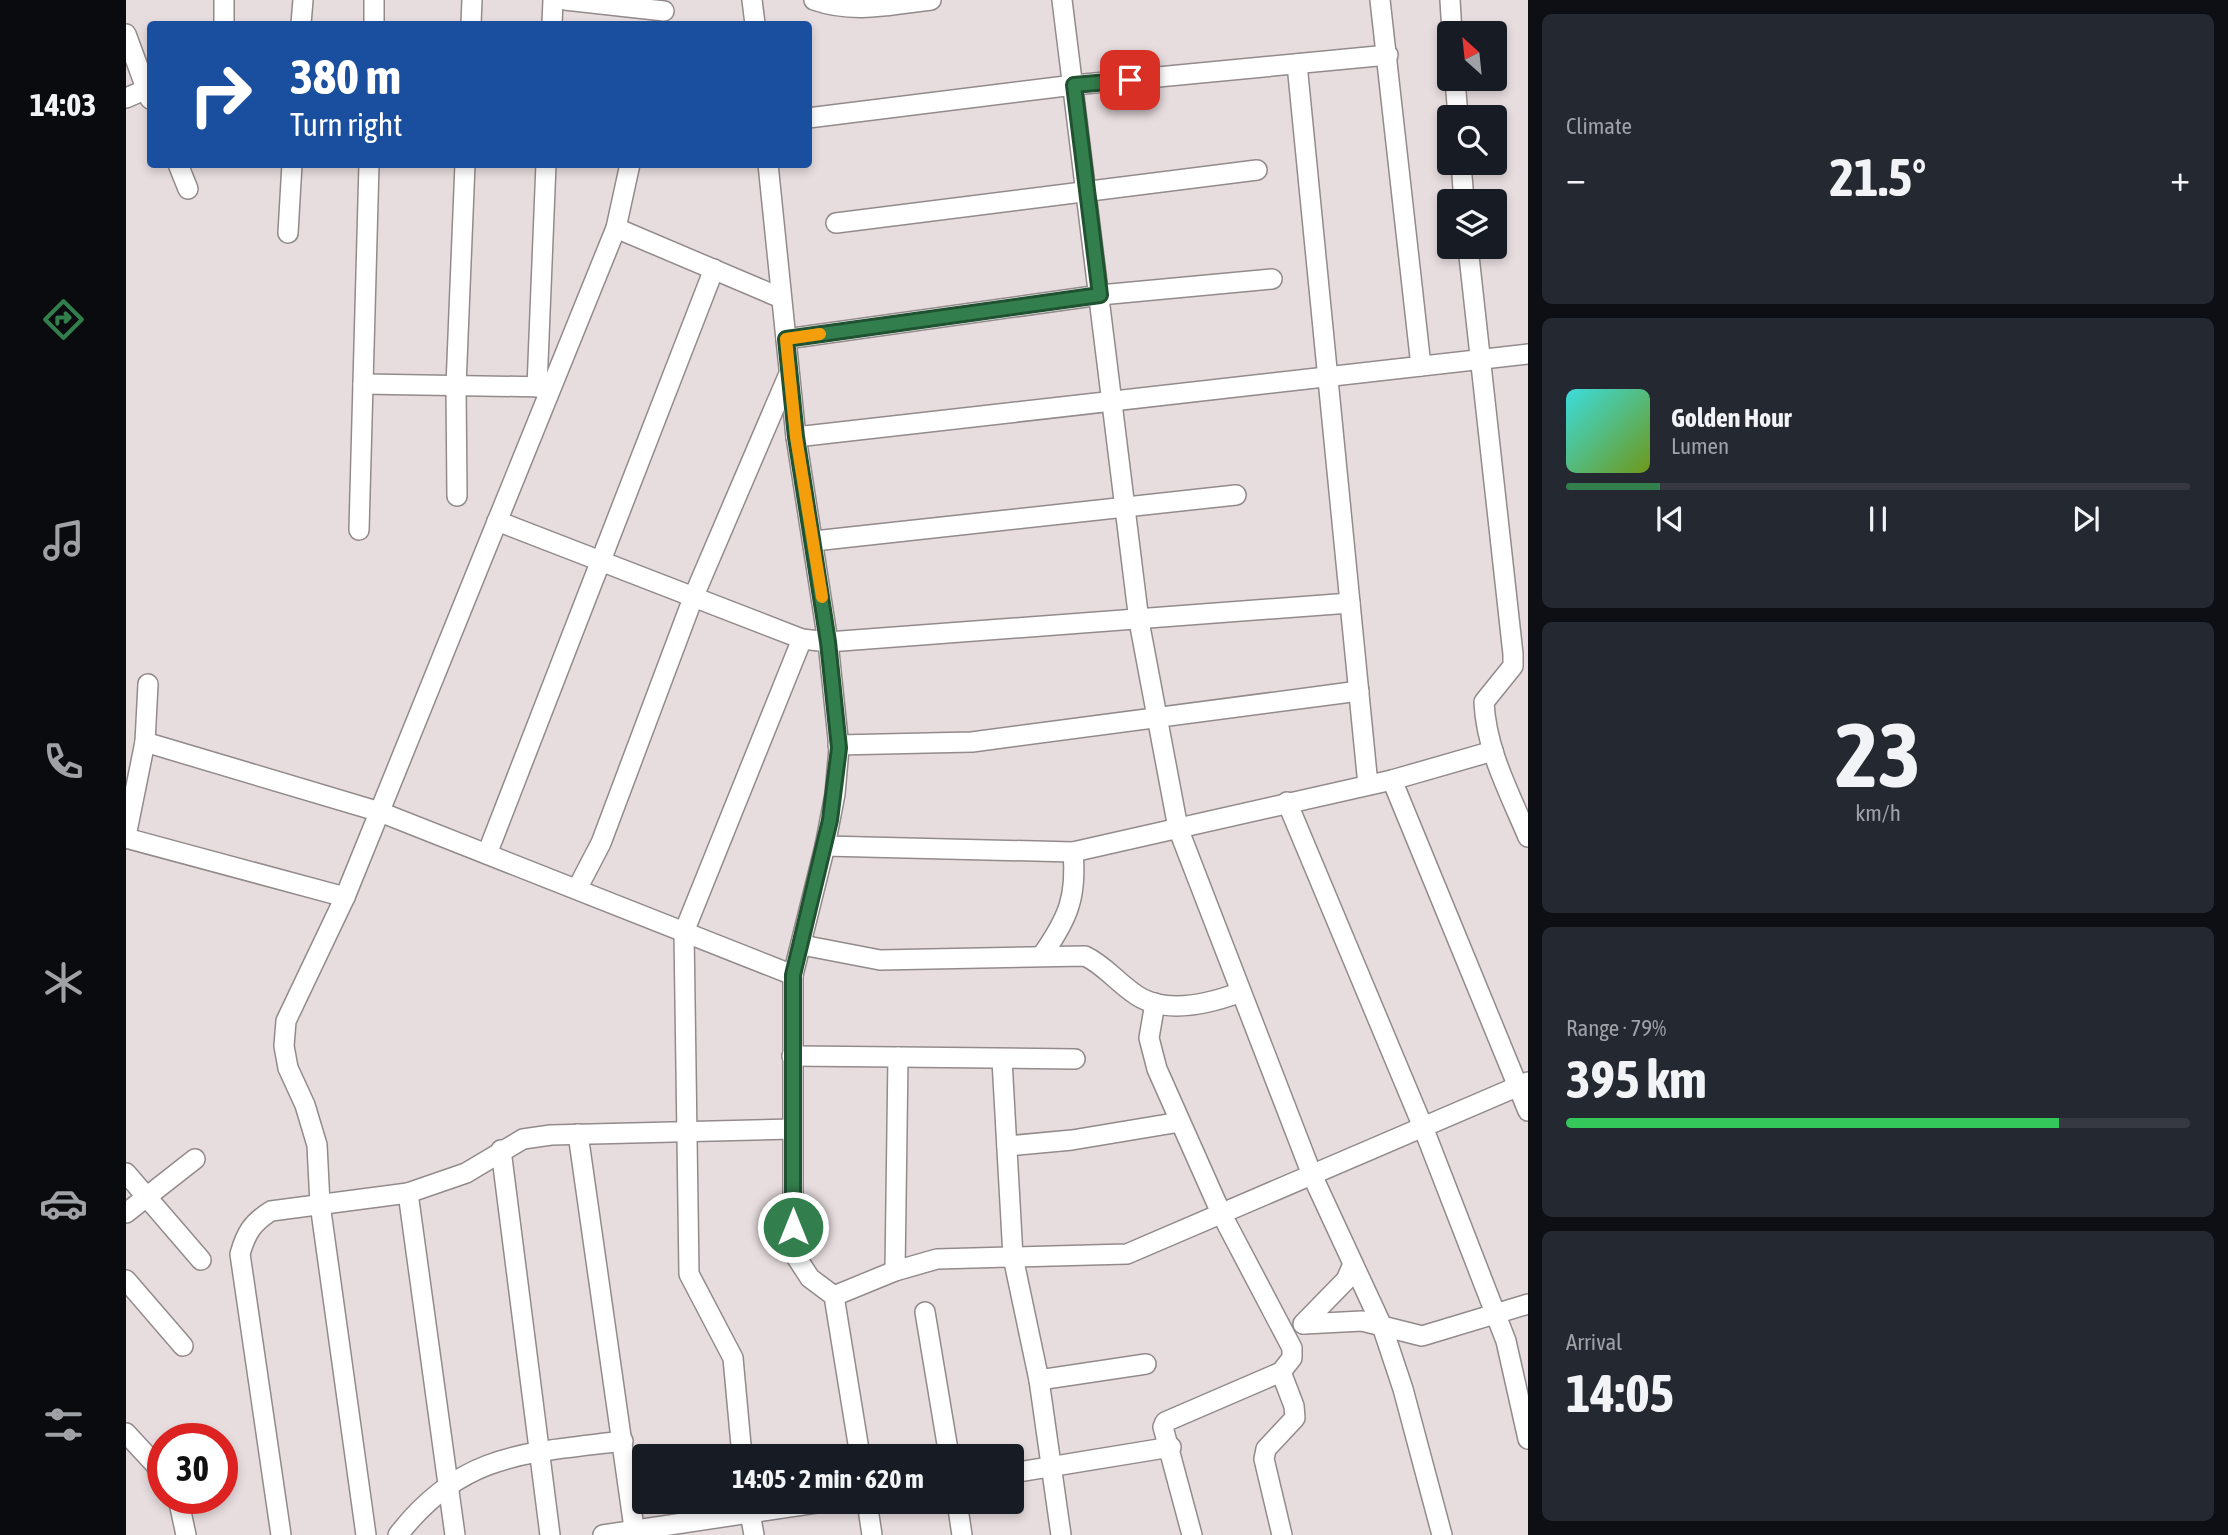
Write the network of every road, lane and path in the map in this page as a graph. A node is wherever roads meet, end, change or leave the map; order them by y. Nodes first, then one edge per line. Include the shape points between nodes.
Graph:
1 (224, 0) edge
2 (303, 0) edge
3 (374, 0) edge
4 (472, 0) edge
5 (552, 0) edge
6 (565, 0) edge
7 (752, 0) edge
8 (814, 0) edge
9 (930, 0) edge
10 (1062, 0) edge
11 (1380, 0) edge
12 (1450, 0) edge
13 (664, 12) edge
14 (224, 21) edge
15 (301, 21) edge
16 (374, 21) edge
17 (471, 21) edge
18 (552, 21) edge
19 (755, 21) edge
20 (1451, 21) edge
21 (126, 34) edge
22 (1388, 55) junction
23 (1297, 64) junction
24 (1074, 85) junction
25 (147, 89) edge
26 (147, 94) edge
27 (126, 98) edge
28 (812, 118) edge
29 (180, 168) edge
30 (292, 168) edge
31 (369, 168) edge
32 (465, 168) edge
33 (546, 168) edge
34 (629, 168) edge
35 (768, 168) edge
36 (1257, 170) dead end
37 (188, 189) dead end
38 (1087, 191) junction
39 (836, 223) dead end
40 (616, 228) junction
41 (288, 233) dead end
42 (1469, 259) edge
43 (714, 269) junction
44 (1272, 279) dead end
45 (1100, 295) junction
46 (781, 298) junction
47 (786, 339) junction
48 (1528, 354) edge
49 (1478, 361) junction
50 (1421, 366) junction
51 (789, 373) junction
52 (1328, 377) junction
53 (363, 384) junction
54 (456, 386) junction
55 (544, 387) junction
56 (1113, 403) junction
57 (796, 437) junction
58 (1236, 495) dead end
59 (457, 496) dead end
60 (1125, 509) junction
61 (498, 521) junction
62 (359, 530) dead end
63 (814, 541) junction
64 (600, 560) junction
65 (693, 598) junction
66 (1350, 603) junction
67 (1139, 621) junction
68 (802, 639) junction
69 (828, 642) junction
70 (148, 684) dead end
71 (1359, 691) junction
72 (1157, 719) junction
73 (145, 742) junction
74 (838, 745) junction
75 (1493, 751) junction
76 (1392, 780) junction
77 (1368, 785) junction
78 (1287, 802) junction
79 (380, 812) junction
80 (1178, 828) junction
81 (126, 837) edge
82 (1528, 837) edge
83 (825, 846) junction
84 (1073, 852) junction
85 (487, 854) junction
86 (578, 889) junction
87 (345, 897) junction
88 (684, 932) junction
89 (802, 945) junction
90 (1043, 954) junction
91 (793, 975) junction
92 (1241, 992) junction
93 (1155, 1003) junction
94 (792, 1056) junction
95 (898, 1057) junction
96 (1075, 1059) dead end
97 (1002, 1060) junction
98 (1523, 1084) edge
99 (1528, 1111) edge
100 (1180, 1122) junction
101 (1423, 1127) junction
102 (792, 1129) junction
103 (687, 1131) junction
104 (578, 1134) junction
105 (1007, 1146) junction
106 (501, 1150) junction
107 (195, 1159) dead end
108 (126, 1173) edge
109 (1312, 1175) junction
110 (408, 1193) junction
111 (147, 1197) junction
112 (320, 1204) junction
113 (126, 1213) edge
114 (1221, 1213) junction
115 (1013, 1256) junction
116 (201, 1260) dead end
117 (1353, 1264) junction
118 (895, 1271) junction
119 (126, 1280) edge
120 (834, 1296) junction
121 (1528, 1304) edge
122 (925, 1312) dead end
123 (1494, 1312) junction
124 (1304, 1324) junction
125 (1382, 1326) junction
126 (1281, 1333) junction
127 (183, 1346) dead end
128 (1146, 1364) dead end
129 (1281, 1372) junction
130 (1039, 1380) junction
131 (126, 1433) edge
132 (1528, 1439) edge
133 (623, 1441) junction
134 (741, 1444) edge
135 (858, 1444) edge
136 (947, 1444) edge
137 (1171, 1447) junction
138 (539, 1451) junction
139 (147, 1456) edge
140 (1051, 1467) junction
141 (1024, 1471) edge
142 (448, 1486) junction
143 (181, 1514) edge
144 (718, 1514) edge
145 (750, 1514) edge
146 (869, 1514) edge
147 (959, 1514) edge
148 (634, 1533) edge
149 (186, 1535) edge
150 (281, 1535) edge
151 (366, 1535) edge
152 (398, 1535) edge
153 (455, 1535) edge
154 (550, 1535) edge
155 (603, 1535) edge
156 (754, 1535) edge
157 (872, 1535) edge
158 (962, 1535) edge
159 (1061, 1535) edge
160 (1192, 1535) edge
161 (1282, 1535) edge
162 (1443, 1535) edge

1 - 14 street
2 - 15 street
3 - 16 street
4 - 17 street
5 - 18 street
6 - 13 street
7 - 19 street
8 - 9 street via 852,9
10 - 24 street
11 - 22 street
12 - 20 street
21 - 25 street
22 - 23 street
22 - 50 street
23 - 24 street
23 - 52 street
24 - 28 street
24 - 38 street
26 - 27 street
29 - 37 street
30 - 41 street
31 - 53 street
32 - 54 street
33 - 55 street
34 - 40 street
35 - 46 street
36 - 38 street
38 - 39 street
38 - 45 street
40 - 43 street
40 - 55 street
42 - 49 street
43 - 46 street
43 - 64 street
44 - 45 street
45 - 47 street
45 - 56 street
46 - 47 street
47 - 51 street
48 - 49 street
49 - 50 street
49 - 75 street via 1513,654 1513,666 1484,702
50 - 52 street
51 - 57 street
51 - 65 street
52 - 56 street
52 - 66 street
53 - 54 street
53 - 62 street
54 - 55 street
54 - 59 street
55 - 61 street
56 - 57 street
56 - 60 street
57 - 63 street
58 - 60 street
60 - 63 street
60 - 67 street
61 - 64 street
61 - 79 street
63 - 69 street
64 - 65 street
64 - 85 street
65 - 68 street
65 - 86 street via 601,843
66 - 67 street
66 - 71 street
67 - 69 street
67 - 72 street
68 - 69 street
68 - 88 street
69 - 74 street
70 - 73 street
71 - 72 street
71 - 77 street
72 - 74 street via 972,742
72 - 80 street
73 - 79 street
73 - 81 street
74 - 83 street
75 - 76 street
75 - 82 street
76 - 77 street
76 - 98 street
77 - 78 street
78 - 80 street
78 - 101 street
79 - 85 street
79 - 87 street
80 - 84 street
80 - 92 street
81 - 87 street
83 - 84 street
83 - 89 street
84 - 90 street via 1070,911
85 - 86 street
86 - 88 street
87 - 112 street via 286,1021 288,1068 313,1128
88 - 91 street
88 - 103 street
89 - 90 street via 880,960 966,961
89 - 91 street
90 - 93 street via 1085,956 1133,994
91 - 94 street
92 - 93 street via 1209,1004
92 - 109 street
93 - 100 street via 1149,1038
94 - 95 street
94 - 102 street
95 - 97 street
95 - 118 street
96 - 97 street
97 - 105 street
98 - 99 street
98 - 101 street
100 - 105 street
100 - 114 street
101 - 109 street
101 - 123 street
102 - 103 street
102 - 120 street via 793,1252 810,1278
103 - 104 street
103 - 134 street via 688,1273 733,1358
104 - 106 street via 523,1139
104 - 133 street
105 - 115 street
106 - 110 street via 466,1174
106 - 138 street
107 - 111 street
108 - 111 street
109 - 114 street
109 - 117 street
110 - 112 street
110 - 142 street
111 - 113 street
111 - 116 street
112 - 150 street via 271,1211 253,1223 240,1254
112 - 151 street
114 - 115 street via 1127,1254
114 - 126 street
115 - 118 street via 937,1259
115 - 130 street
117 - 124 street via 1346,1280
117 - 125 street
118 - 120 street
119 - 127 street
120 - 135 street
121 - 123 street
122 - 136 street
123 - 125 street via 1422,1336
123 - 132 street via 1506,1341
124 - 125 street via 1362,1321
124 - 126 street
125 - 162 street
126 - 129 street via 1292,1348 1292,1358
128 - 130 street
129 - 137 street via 1165,1422
129 - 161 street via 1295,1418 1266,1449 1264,1459
130 - 140 street
131 - 139 street
133 - 138 street
133 - 148 street
137 - 140 street
137 - 160 street
138 - 142 street via 470,1471
138 - 154 street
140 - 141 street
140 - 159 street
142 - 152 street
142 - 153 street
143 - 149 street
144 - 148 street
145 - 156 street
146 - 157 street
147 - 158 street
148 - 155 street

